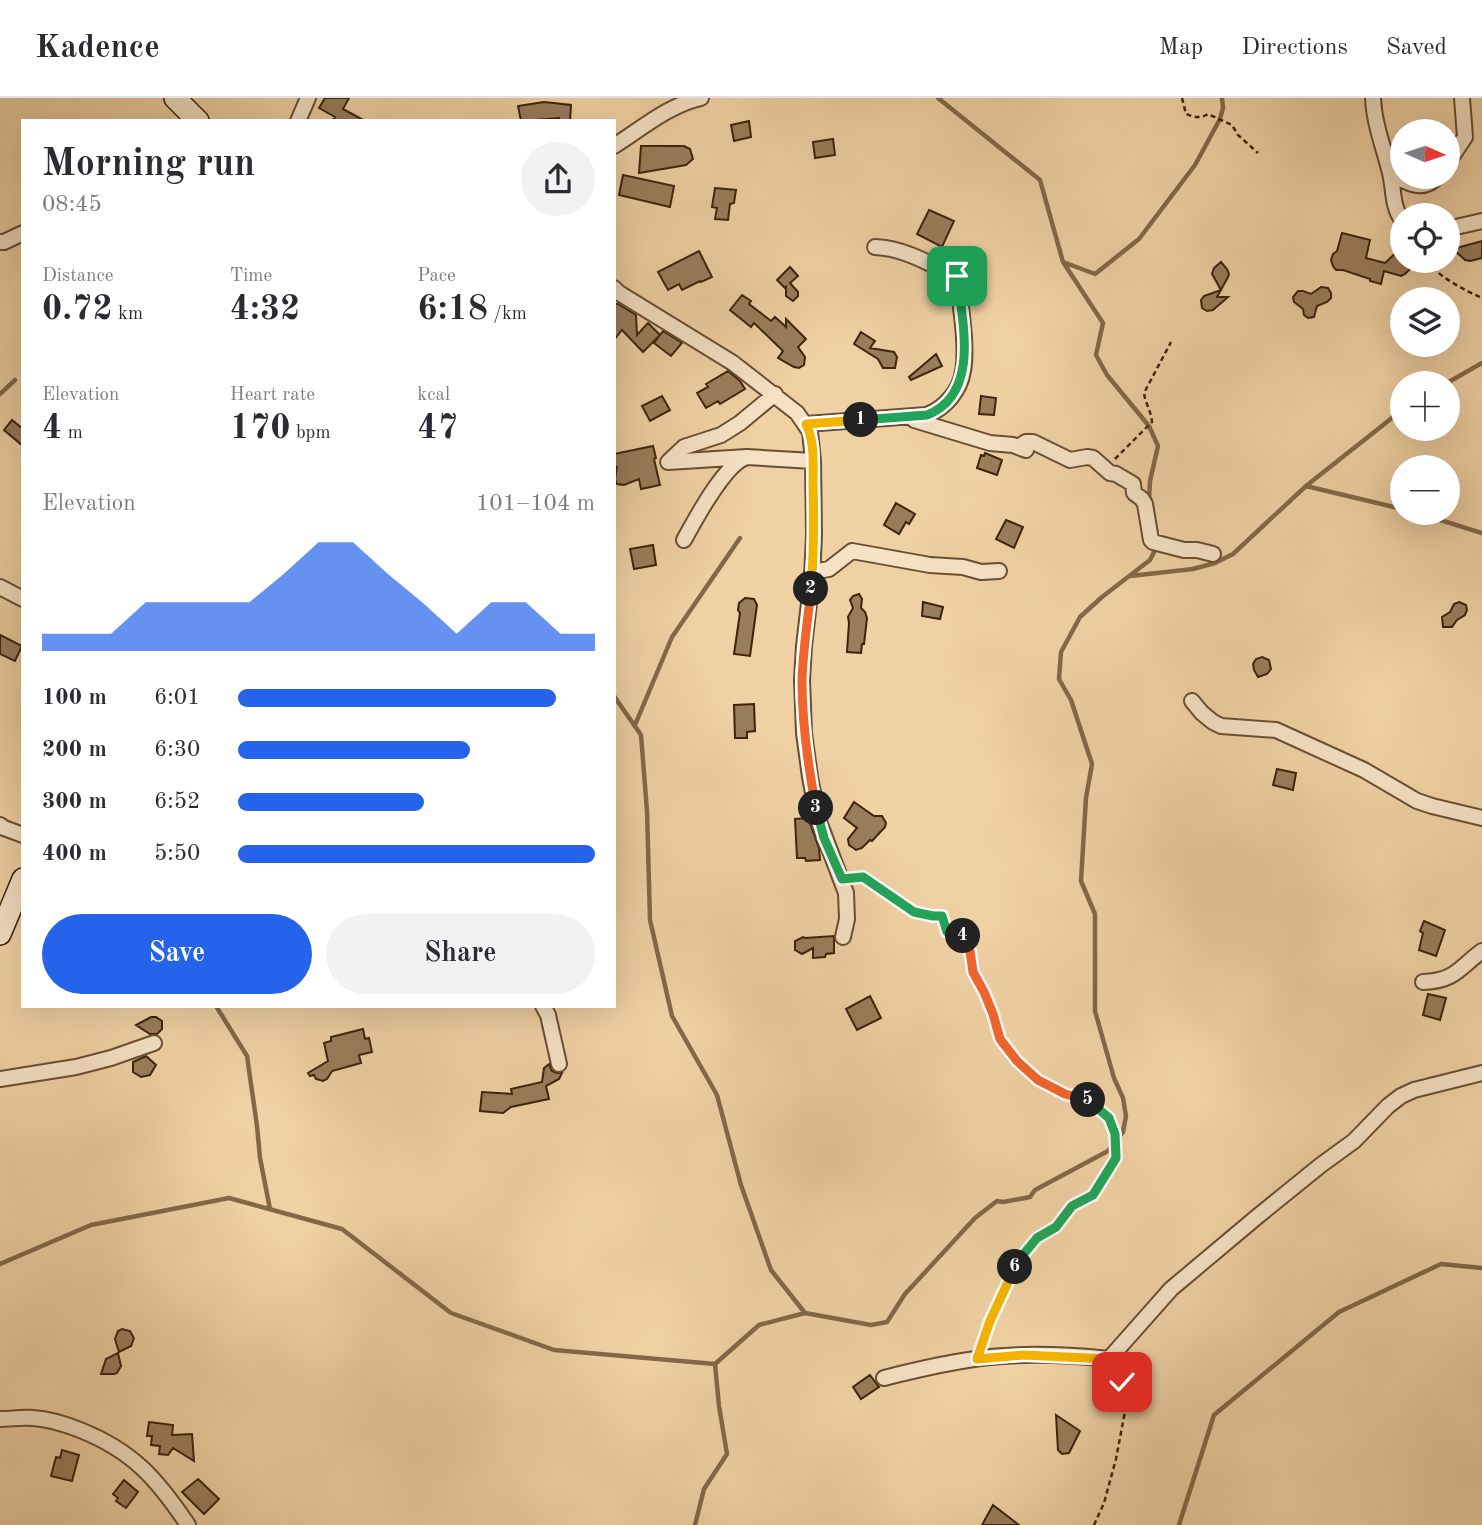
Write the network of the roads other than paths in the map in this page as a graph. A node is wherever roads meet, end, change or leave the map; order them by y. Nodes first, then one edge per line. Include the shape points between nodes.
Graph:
1 (175, 98) edge
2 (309, 98) edge
3 (701, 98) edge
4 (1373, 98) edge
5 (1462, 98) edge
6 (196, 119) edge
7 (299, 119) edge
8 (1460, 144) edge
9 (616, 145) edge
10 (1390, 173) edge
11 (1482, 221) edge
12 (1460, 226) edge
13 (21, 234) edge
14 (0, 242) edge
15 (875, 247) dead end
16 (616, 290) edge
17 (775, 394) junction
18 (903, 417) junction
19 (806, 424) junction
20 (747, 457) junction
21 (813, 461) junction
22 (684, 540) dead end
23 (1213, 554) dead end
24 (999, 571) dead end
25 (813, 572) junction
26 (0, 587) edge
27 (21, 599) edge
28 (1192, 701) dead end
29 (1482, 818) edge
30 (0, 825) edge
31 (21, 834) edge
32 (21, 884) edge
33 (0, 934) edge
34 (843, 937) dead end
35 (1482, 951) edge
36 (1423, 982) dead end
37 (544, 1008) edge
38 (154, 1042) dead end
39 (559, 1064) dead end
40 (1482, 1073) edge
41 (0, 1079) edge
42 (884, 1378) dead end
43 (0, 1419) edge
44 (188, 1525) edge

1 - 6 street
2 - 7 street
3 - 9 street via 673,108
4 - 10 street
5 - 8 street via 1465,137
11 - 12 street
13 - 14 street
15 - 18 street via 956,272 964,358 957,389 936,412
16 - 17 street
17 - 19 street
17 - 20 street via 740,423 721,435 684,447 668,462
18 - 19 street
18 - 23 street via 990,443 1024,449 1026,442 1033,442 1070,460 1093,458 1133,484 1134,493 1144,501 1153,542
19 - 21 street
20 - 21 street
20 - 22 street via 720,482
21 - 25 street
24 - 25 street via 852,551 828,569
25 - 34 street via 803,669 804,733 818,819 848,904
26 - 27 street
28 - 29 street via 1221,726 1276,730 1364,770 1417,801
30 - 31 street
32 - 33 street
35 - 36 street via 1454,975
37 - 39 street
38 - 41 street via 76,1067
40 - 42 street via 1401,1096 1354,1141 1171,1289 1113,1354 977,1359
43 - 44 street via 51,1421 99,1438 149,1473

